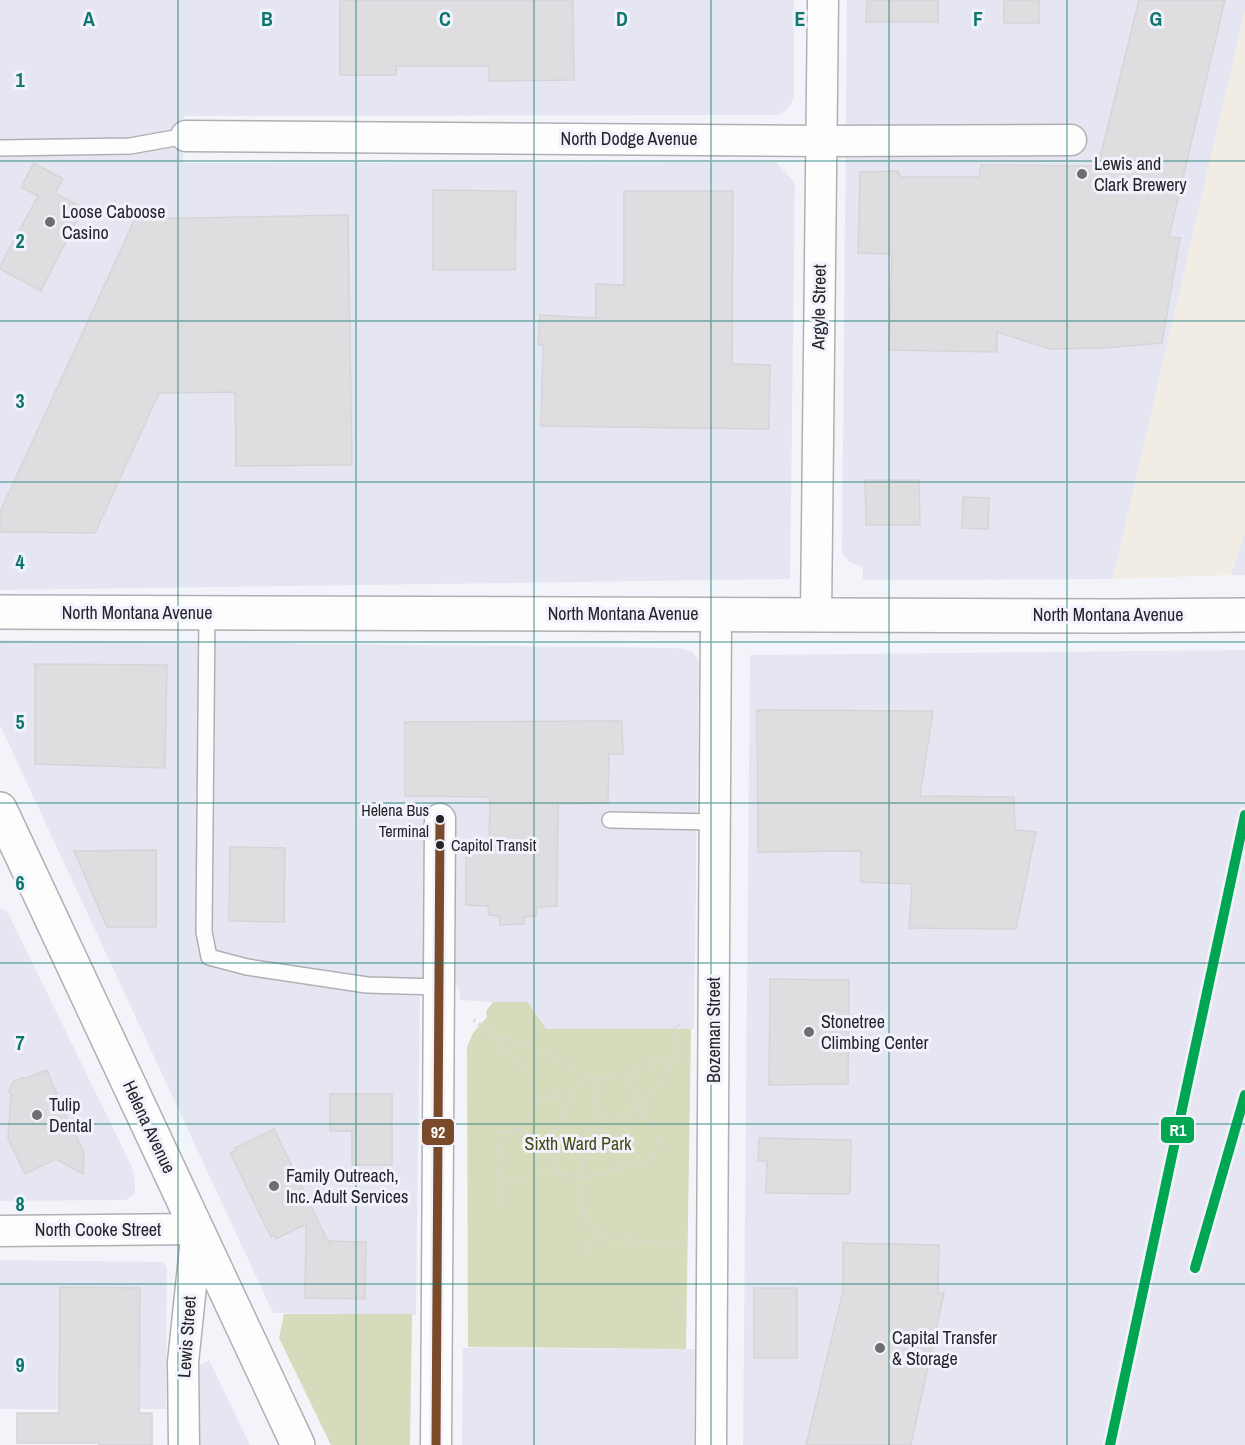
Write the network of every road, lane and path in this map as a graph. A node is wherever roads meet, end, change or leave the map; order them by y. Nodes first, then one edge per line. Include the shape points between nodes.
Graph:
1 (823, 0) edge
2 (186, 136) joint
3 (1071, 140) dead end
4 (821, 141) junction
5 (0, 148) edge
6 (0, 612) edge
7 (207, 613) junction
8 (716, 615) junction
9 (816, 615) junction
10 (1245, 615) edge
11 (0, 809) edge
12 (440, 819) dead end
13 (610, 820) dead end
14 (714, 822) junction
15 (440, 987) junction
16 (474, 1020) dead end
17 (682, 1024) dead end
18 (498, 1038) junction
19 (674, 1056) junction
20 (584, 1075) junction
21 (629, 1075) junction
22 (595, 1078) junction
23 (573, 1092) junction
24 (537, 1099) junction
25 (640, 1107) junction
26 (635, 1111) junction
27 (602, 1124) junction
28 (521, 1128) junction
29 (545, 1152) junction
30 (558, 1173) junction
31 (587, 1177) junction
32 (579, 1179) junction
33 (500, 1180) junction
34 (501, 1208) dead end
35 (197, 1230) junction
36 (0, 1231) edge
37 (596, 1233) junction
38 (690, 1241) dead end
39 (584, 1254) dead end
40 (184, 1445) edge
41 (298, 1445) edge
42 (436, 1445) edge
43 (711, 1445) edge

1 - 4 street, Argyle Street
2 - 4 street, North Dodge Avenue
2 - 5 lane via 130,146
3 - 4 street, North Dodge Avenue
4 - 9 street, Argyle Street
6 - 7 main road, North Montana Avenue
7 - 8 main road, North Montana Avenue
7 - 15 lane via 204,932 210,957 247,967 367,985
8 - 9 main road, North Montana Avenue
8 - 14 street, Bozeman Street
9 - 10 main road, North Montana Avenue
11 - 35 main road, Helena Avenue
12 - 15 street
13 - 14 lane
14 - 43 street, Bozeman Street
15 - 42 street
16 - 18 path
17 - 19 path via 675,1025
18 - 20 path via 552,1054
18 - 24 path via 497,1052 520,1064
19 - 21 path
19 - 25 path via 660,1086
20 - 22 path
20 - 23 path
21 - 22 path
21 - 25 path
22 - 27 path
23 - 24 path
23 - 29 path
24 - 28 path
25 - 26 path
26 - 27 path
26 - 31 path via 646,1116 656,1130 653,1158 640,1165
27 - 31 path via 585,1151 582,1173
28 - 29 path
28 - 33 path via 498,1132
29 - 30 path
30 - 32 path
30 - 33 path
31 - 32 path
32 - 37 path via 585,1219
33 - 34 path
35 - 36 street, North Cooke Street
35 - 40 street, Lewis Street via 183,1362
35 - 41 main road, Helena Avenue
37 - 38 path via 608,1239
37 - 39 path

